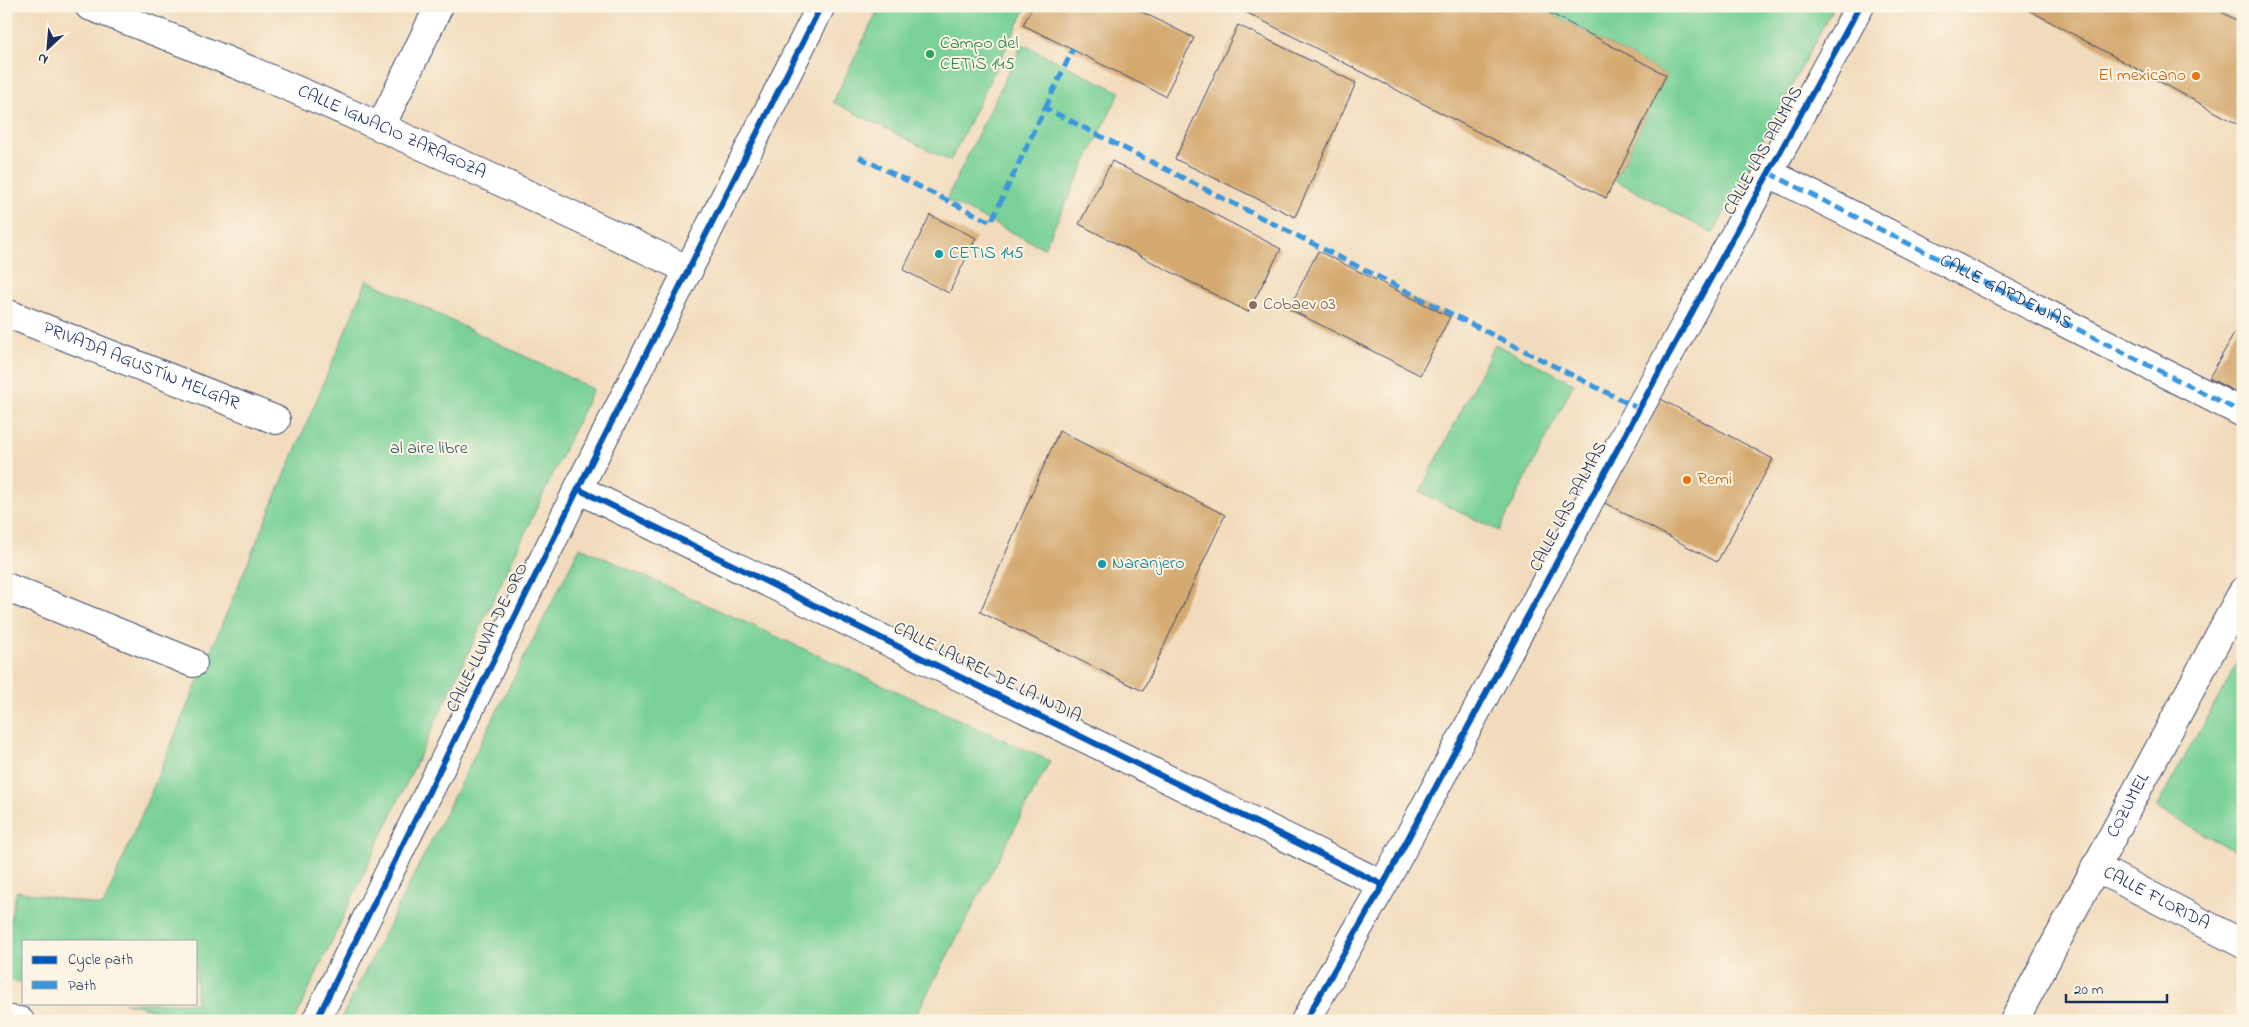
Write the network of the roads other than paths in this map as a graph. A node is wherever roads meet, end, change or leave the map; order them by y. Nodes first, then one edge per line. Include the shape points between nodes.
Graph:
1 (90, 6) edge
2 (439, 6) edge
3 (820, 6) edge
4 (1860, 6) edge
5 (381, 126) junction
6 (1769, 173) junction
7 (689, 270) junction
8 (6, 313) edge
9 (2243, 413) edge
10 (276, 420) dead end
11 (578, 489) junction
12 (6, 587) edge
13 (2243, 591) edge
14 (193, 662) dead end
15 (2095, 867) junction
16 (1383, 885) junction
17 (2243, 944) edge
18 (6, 1018) edge
19 (20, 1021) edge
20 (316, 1021) edge
21 (1305, 1021) edge
22 (2014, 1021) edge

1 - 5 street, CALLE IGNACIO ZARAGOZA via 180,40
2 - 5 street
3 - 7 street, CALLE LLUVIA DE ORO
4 - 6 street, CALLE LAS PALMAS
5 - 7 street, CALLE IGNACIO ZARAGOZA
6 - 9 street, CALLE GARDENIAS
6 - 16 street, CALLE LAS PALMAS
7 - 11 street, CALLE LLUVIA DE ORO
8 - 10 street, PRIVADA AGUSTÍN MELGAR
11 - 16 street, CALLE LAUREL DE LA INDIA
11 - 20 street, CALLE LLUVIA DE ORO
12 - 14 street
13 - 15 street, COZUMEL
15 - 17 street, CALLE FLORIDA
15 - 22 street, COZUMEL
16 - 21 street, CALLE LAS PALMAS
18 - 19 street

